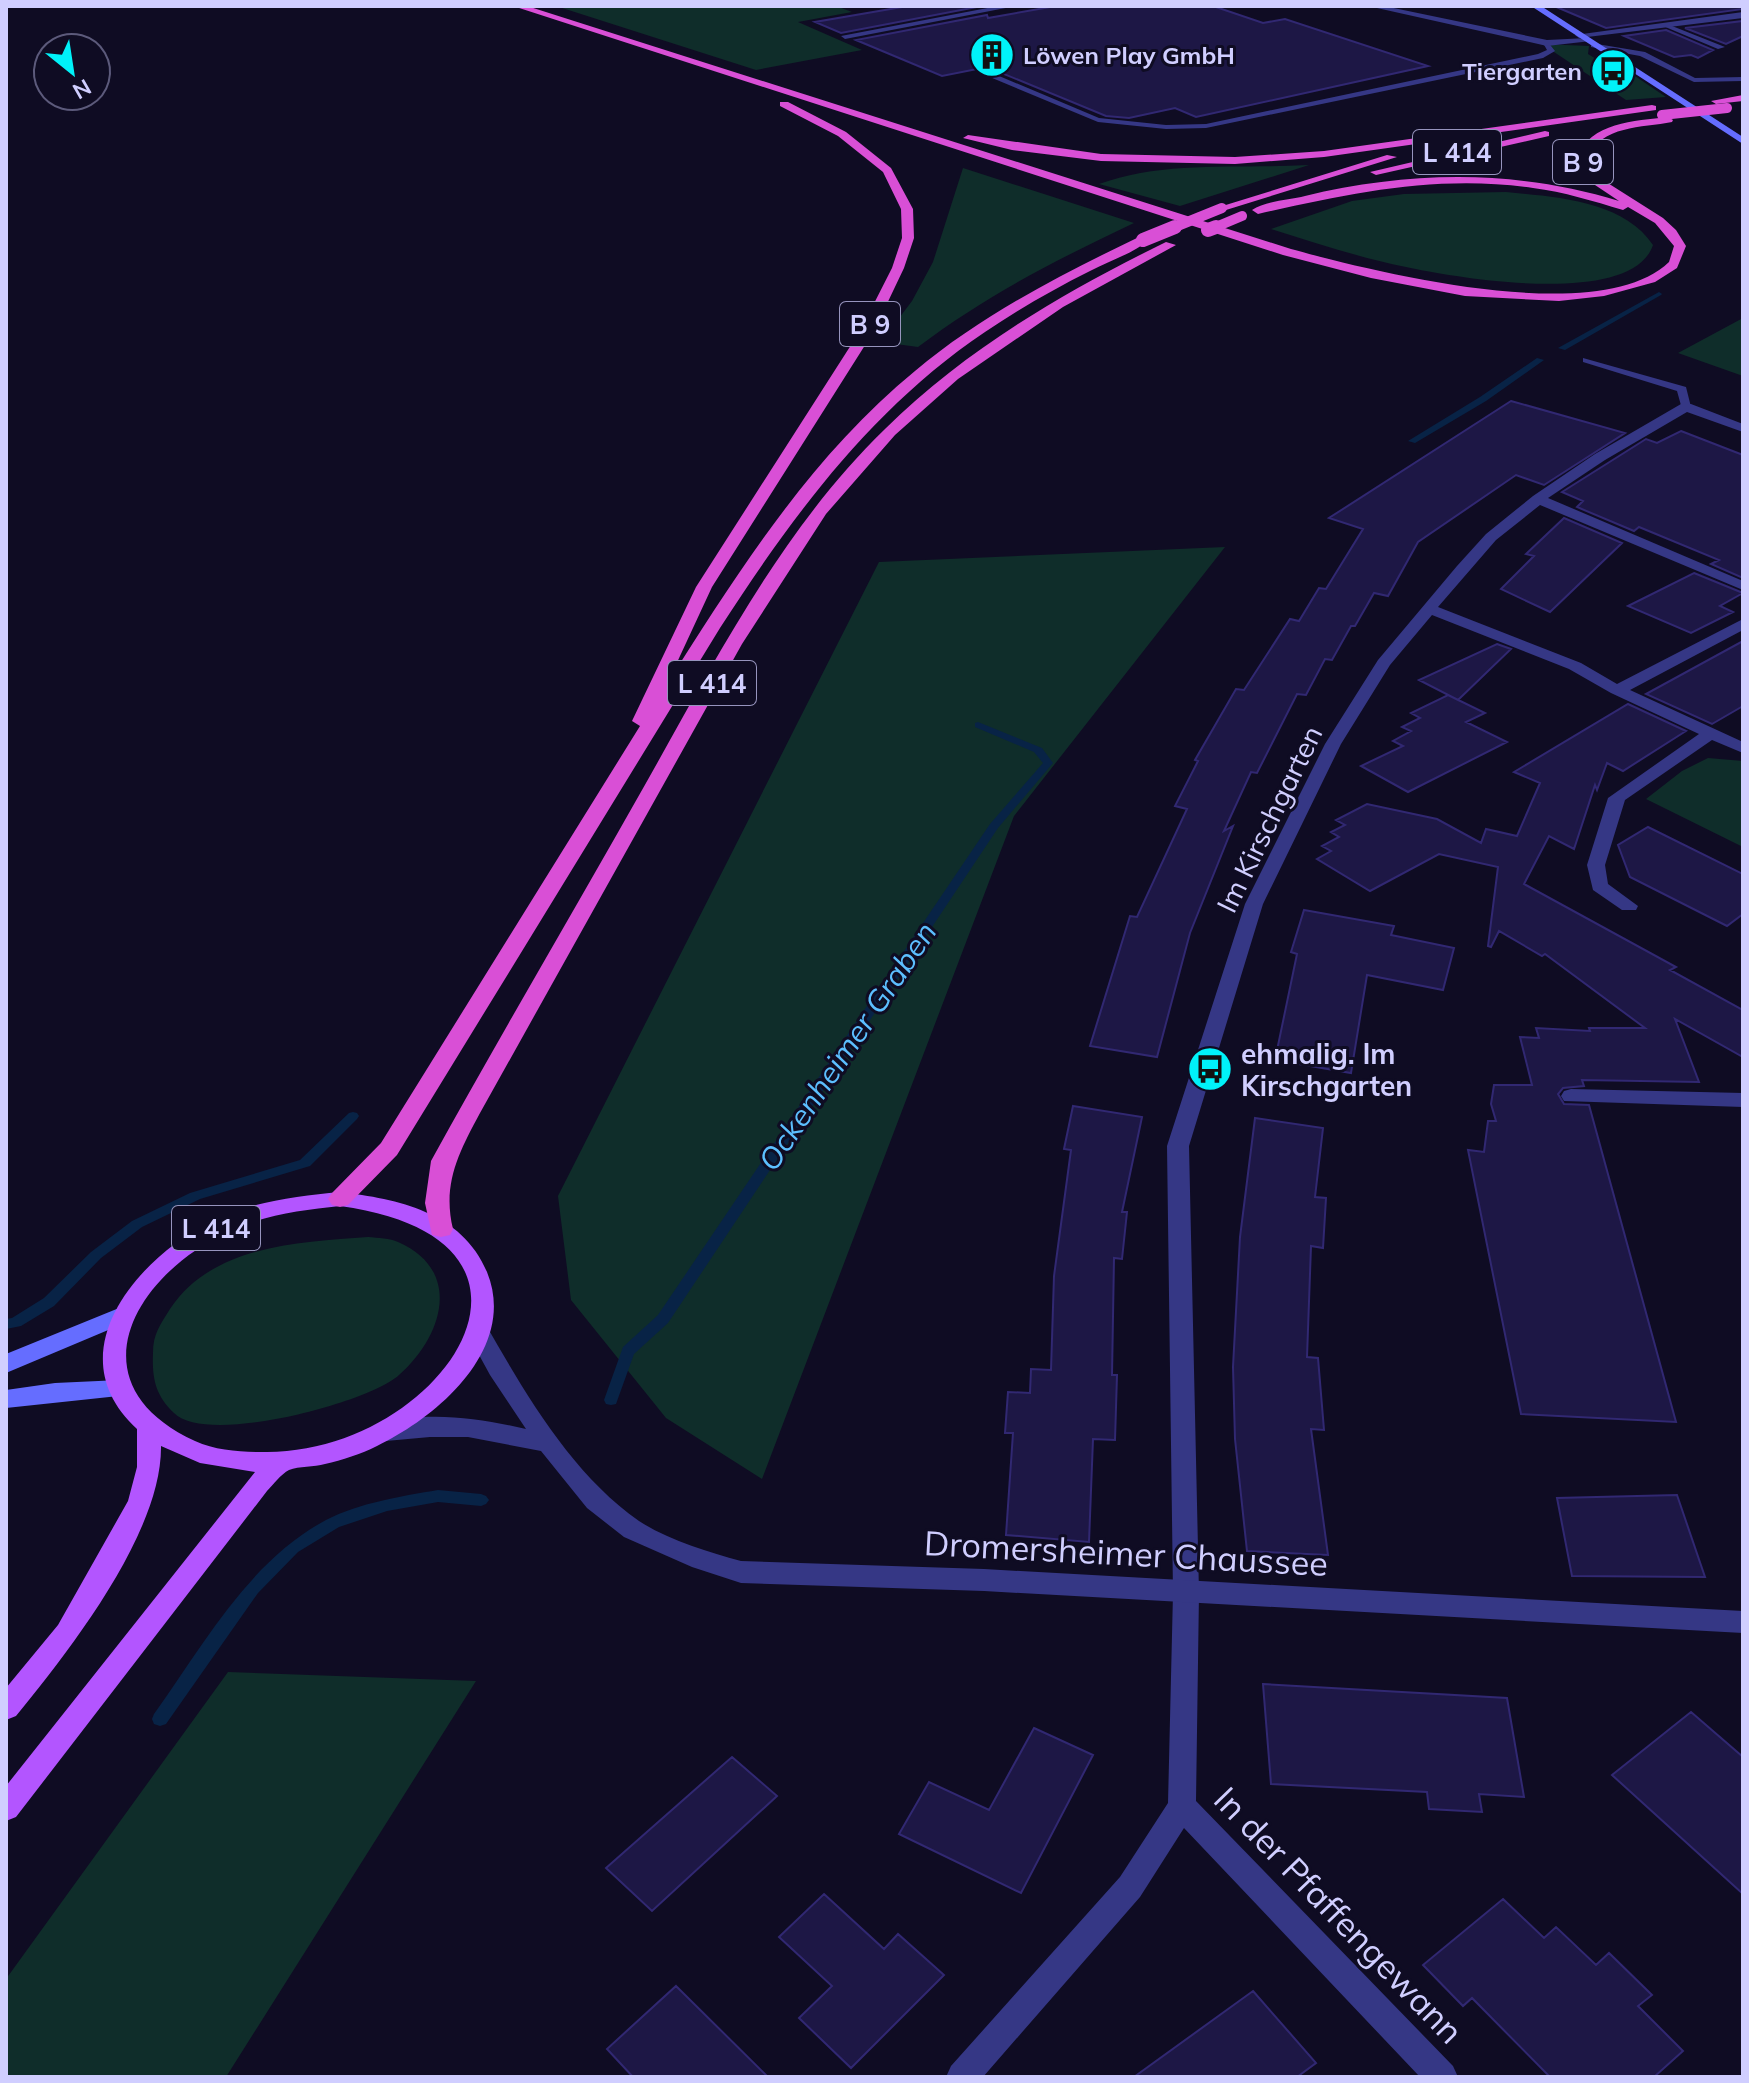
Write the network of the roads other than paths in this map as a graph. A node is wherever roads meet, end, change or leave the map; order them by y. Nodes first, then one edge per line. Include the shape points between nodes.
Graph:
1 (518, 6) edge
2 (1012, 6) edge
3 (1372, 6) edge
4 (1535, 6) edge
5 (1743, 15) edge
6 (1665, 25) junction
7 (845, 36) dead end
8 (1586, 40) junction
9 (1547, 43) junction
10 (1721, 47) dead end
11 (707, 68) junction
12 (989, 75) dead end
13 (1743, 79) edge
14 (772, 89) junction
15 (1743, 98) edge
16 (1743, 106) edge
17 (1661, 114) junction
18 (1570, 120) junction
19 (1743, 141) edge
20 (1258, 210) junction
21 (1664, 225) junction
22 (1198, 233) dead end
23 (1184, 239) dead end
24 (1586, 360) dead end
25 (1686, 407) junction
26 (1743, 428) edge
27 (1538, 499) junction
28 (1743, 586) edge
29 (1430, 609) junction
30 (1743, 624) edge
31 (1617, 690) junction
32 (1710, 734) junction
33 (1743, 748) edge
34 (623, 769) junction
35 (1629, 906) dead end
36 (1571, 1096) dead end
37 (1743, 1100) edge
38 (340, 1199) junction
39 (441, 1229) junction
40 (124, 1314) junction
41 (478, 1331) junction
42 (6, 1364) edge
43 (120, 1389) junction
44 (6, 1399) edge
45 (149, 1428) junction
46 (386, 1432) junction
47 (549, 1444) junction
48 (282, 1462) junction
49 (1186, 1593) junction
50 (1743, 1622) edge
51 (6, 1708) edge
52 (1182, 1806) junction
53 (6, 1808) edge
54 (962, 2077) edge
55 (1442, 2077) edge

1 - 11 highway, B 9
2 - 7 street
3 - 9 street
4 - 8 main road
5 - 6 street
6 - 8 street
6 - 10 lane
8 - 9 street
8 - 13 lane via 1642,54 1694,80
8 - 19 main road
9 - 12 lane via 1551,51 1540,56 1206,126 1098,120
11 - 14 highway, B 9
11 - 34 highway, B 9 via 823,123 875,158 903,196 908,238 867,331 704,587 648,701
14 - 18 highway, B 9 via 980,140 1120,158 1296,157
14 - 21 highway, B 9 via 1287,252 1436,287 1542,295 1633,286 1664,273 1678,260 1680,246
15 - 17 highway, B 9
16 - 17 highway, B 9, bridge
17 - 18 highway, B 9
17 - 20 highway, L 414 via 1429,158
17 - 21 highway, B 9 via 1607,133 1591,142 1582,158 1591,175
18 - 34 highway, L 414, bridge via 1384,158 1222,208 1143,240 1030,298 959,344 893,398 803,496 736,588
20 - 21 highway, B 9 via 1371,186 1480,181 1580,193
20 - 22 highway, L 414, bridge
23 - 39 highway, L 414 via 1070,296 977,358 889,432 818,516 732,648 443,1161 435,1207
24 - 25 lane via 1682,389
25 - 26 street
25 - 27 street, Im Kirschgarten
27 - 28 street
27 - 29 street, Im Kirschgarten via 1491,537
29 - 31 street via 1575,666
29 - 49 street, Im Kirschgarten via 1384,663 1333,744 1254,904 1178,1146
30 - 31 street
31 - 32 street
32 - 33 street
32 - 35 street via 1617,798 1596,865 1599,886
34 - 38 highway, L 414 via 389,1149
36 - 37 street
38 - 39 main road, L 414 via 378,1203
38 - 40 main road, L 414 via 253,1212 211,1230 174,1254 145,1282
39 - 41 main road, L 414 via 463,1250 477,1274 482,1312
40 - 42 main road
40 - 43 main road, L 414 via 116,1339
41 - 46 main road, L 414 via 469,1354 436,1397
41 - 47 street, Dromersheimer Chaussee
43 - 44 main road
43 - 45 main road, L 414
45 - 48 main road, L 414 via 207,1456
45 - 51 main road via 149,1467 127,1530 67,1633
46 - 47 street via 434,1425 491,1429
46 - 48 main road, L 414
47 - 49 street, Dromersheimer Chaussee via 596,1501 633,1530 741,1572
48 - 53 main road via 258,1484
49 - 50 street, Dromersheimer Chaussee
49 - 52 street, Im Kirschgarten
52 - 54 street via 1130,1887
52 - 55 street, In der Pfaffengewann

